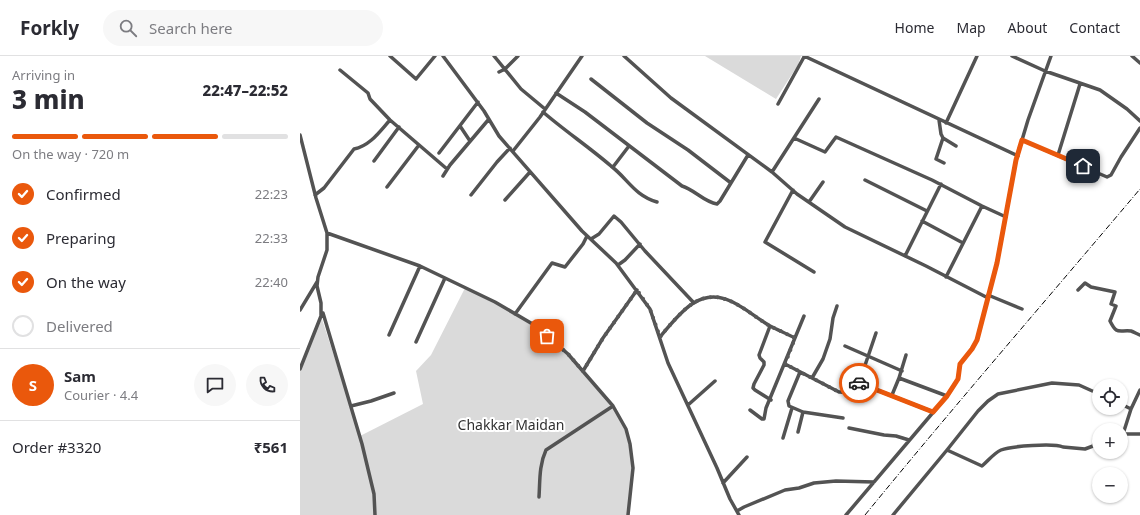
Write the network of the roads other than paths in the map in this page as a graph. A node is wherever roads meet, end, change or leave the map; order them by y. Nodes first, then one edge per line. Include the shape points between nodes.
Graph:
1 (390, 56) edge
2 (435, 56) edge
3 (443, 56) edge
4 (494, 56) edge
5 (518, 56) edge
6 (582, 56) edge
7 (624, 56) edge
8 (804, 56) edge
9 (977, 56) edge
10 (1012, 56) edge
11 (1051, 56) edge
12 (1132, 56) edge
13 (1140, 64) edge
14 (505, 69) junction
15 (340, 70) dead end
16 (1045, 71) junction
17 (500, 72) dead end
18 (591, 79) dead end
19 (1080, 84) junction
20 (556, 93) junction
21 (819, 99) dead end
22 (478, 102) junction
23 (778, 104) dead end
24 (544, 110) junction
25 (489, 119) junction
26 (390, 120) junction
27 (940, 120) junction
28 (1140, 121) edge
29 (946, 123) junction
30 (460, 126) junction
31 (399, 127) junction
32 (1140, 128) edge
33 (300, 135) edge
34 (794, 138) junction
35 (943, 138) junction
36 (1022, 140) junction
37 (470, 141) junction
38 (420, 145) junction
39 (629, 146) junction
40 (956, 146) dead end
41 (512, 150) junction
42 (439, 152) dead end
43 (748, 155) junction
44 (1058, 155) junction
45 (1018, 156) junction
46 (374, 161) dead end
47 (944, 163) dead end
48 (613, 167) junction
49 (447, 169) junction
50 (530, 172) junction
51 (772, 172) junction
52 (443, 176) dead end
53 (865, 180) dead end
54 (823, 182) dead end
55 (731, 183) junction
56 (941, 184) junction
57 (387, 187) dead end
58 (793, 190) junction
59 (315, 195) junction
60 (471, 195) dead end
61 (505, 200) dead end
62 (657, 202) dead end
63 (809, 202) junction
64 (982, 206) junction
65 (927, 211) junction
66 (1006, 217) junction
67 (922, 221) junction
68 (327, 233) junction
69 (587, 236) junction
70 (591, 239) junction
71 (963, 243) junction
72 (640, 244) junction
73 (905, 256) junction
74 (618, 265) junction
75 (420, 266) junction
76 (814, 272) dead end
77 (946, 277) junction
78 (445, 278) junction
79 (317, 281) junction
80 (637, 290) junction
81 (1078, 290) dead end
82 (988, 297) junction
83 (694, 303) junction
84 (837, 306) dead end
85 (1022, 309) dead end
86 (300, 310) edge
87 (322, 310) junction
88 (515, 314) junction
89 (804, 316) dead end
90 (770, 326) junction
91 (876, 333) dead end
92 (1140, 335) edge
93 (389, 336) dead end
94 (660, 337) junction
95 (795, 338) junction
96 (416, 342) dead end
97 (845, 346) dead end
98 (906, 354) dead end
99 (869, 357) junction
100 (785, 364) junction
101 (300, 369) edge
102 (583, 371) junction
103 (902, 371) junction
104 (800, 372) junction
105 (812, 378) junction
106 (899, 378) junction
107 (715, 381) dead end
108 (859, 382) junction
109 (1140, 390) edge
110 (1092, 391) edge
111 (394, 393) dead end
112 (892, 395) junction
113 (947, 396) junction
114 (771, 400) junction
115 (688, 405) junction
116 (351, 406) junction
117 (613, 406) junction
118 (792, 408) junction
119 (1128, 408) edge
120 (1131, 409) junction
121 (750, 410) dead end
122 (803, 412) junction
123 (933, 412) junction
124 (843, 418) dead end
125 (1126, 423) edge
126 (849, 428) dead end
127 (798, 432) dead end
128 (1128, 434) edge
129 (1140, 434) edge
130 (783, 438) dead end
131 (909, 440) junction
132 (1092, 446) edge
133 (947, 450) junction
134 (747, 457) dead end
135 (874, 482) junction
136 (723, 483) junction
137 (538, 497) dead end
138 (738, 513) edge
139 (375, 515) edge
140 (628, 515) edge
141 (846, 515) edge
142 (893, 515) edge

1 - 2 street via 416,79
3 - 22 street
4 - 14 street
5 - 14 street
6 - 20 street
7 - 43 street via 671,98
8 - 23 street
8 - 27 street
9 - 29 street
10 - 16 street
11 - 16 street
12 - 13 street
14 - 17 street
14 - 24 street
15 - 26 street via 368,93 370,99
16 - 19 street
16 - 36 street
18 - 55 street
19 - 28 street via 1100,90
19 - 44 street
20 - 24 street
20 - 39 street
21 - 34 street
22 - 25 street
22 - 30 street
24 - 41 street
24 - 48 street
25 - 37 street
25 - 41 street
26 - 31 street
26 - 59 street via 372,140 362,148 354,149 324,188
27 - 29 street
27 - 35 street
29 - 45 street
30 - 37 street
30 - 42 street
31 - 38 street
31 - 46 street
32 - 44 street via 1111,175 1107,177
33 - 59 street
34 - 51 street
34 - 56 street via 826,152 836,137
35 - 40 street
35 - 47 street via 936,159
36 - 44 street
36 - 45 street
37 - 49 street
38 - 49 street
38 - 57 street
39 - 48 street
39 - 55 street via 682,186 711,203 717,204 720,201
41 - 50 street
41 - 60 street via 497,162
43 - 51 street
43 - 55 street
45 - 66 street
48 - 62 street via 639,194
49 - 52 street
50 - 61 street
50 - 69 street
51 - 58 street
53 - 65 street
54 - 63 street
56 - 64 street
56 - 65 street
58 - 63 street
58 - 76 street via 765,242
59 - 68 street
63 - 73 street via 845,227
64 - 66 street
64 - 71 street
65 - 67 street
66 - 82 street
67 - 71 street
67 - 73 street
68 - 75 street
68 - 79 street via 327,250
69 - 70 street
69 - 88 street via 565,267 552,263
70 - 72 street via 599,234 614,216
70 - 74 street
71 - 77 street
72 - 74 street
72 - 83 street
73 - 77 street
74 - 80 street
75 - 78 street
75 - 93 street
77 - 82 street
78 - 88 street
78 - 96 street
79 - 86 street
79 - 87 street
80 - 94 street via 650,309
80 - 102 street
81 - 92 street via 1085,282 1091,287 1115,292 1112,304 1116,306 1110,321 1114,329 1119,332 1132,331
82 - 85 street
82 - 113 street via 977,340 960,364 958,379
83 - 90 street via 710,296 721,297 739,305
83 - 94 street via 682,312
84 - 105 street via 823,360
87 - 101 street
87 - 116 street
88 - 102 street via 536,326
89 - 95 street
90 - 95 street
90 - 114 street via 759,355 764,365 753,388
91 - 99 street
94 - 115 street via 668,363
95 - 100 street
97 - 99 street
98 - 103 street
99 - 103 street
99 - 108 street
100 - 104 street
100 - 114 street
102 - 117 street
103 - 106 street
104 - 105 street
104 - 118 street via 788,401
105 - 108 street via 843,393 851,392
106 - 112 street
106 - 113 street
107 - 115 street
108 - 112 street
109 - 120 street
110 - 133 street via 1079,385 1052,383 998,394 978,411
111 - 116 street
112 - 123 street
113 - 123 street
114 - 121 street via 764,419
115 - 136 street
116 - 139 street via 374,494
117 - 137 street via 546,450 540,467
117 - 140 street via 626,429 632,452 634,468
118 - 122 street
118 - 130 street
119 - 120 street
120 - 125 street
122 - 124 street
122 - 127 street
123 - 131 street
126 - 131 street
128 - 129 street
131 - 135 street
132 - 133 street via 1086,449 1019,446 1003,449 982,466
133 - 142 street
134 - 136 street
135 - 138 street via 814,482 785,490 744,507
135 - 141 street
136 - 138 street

